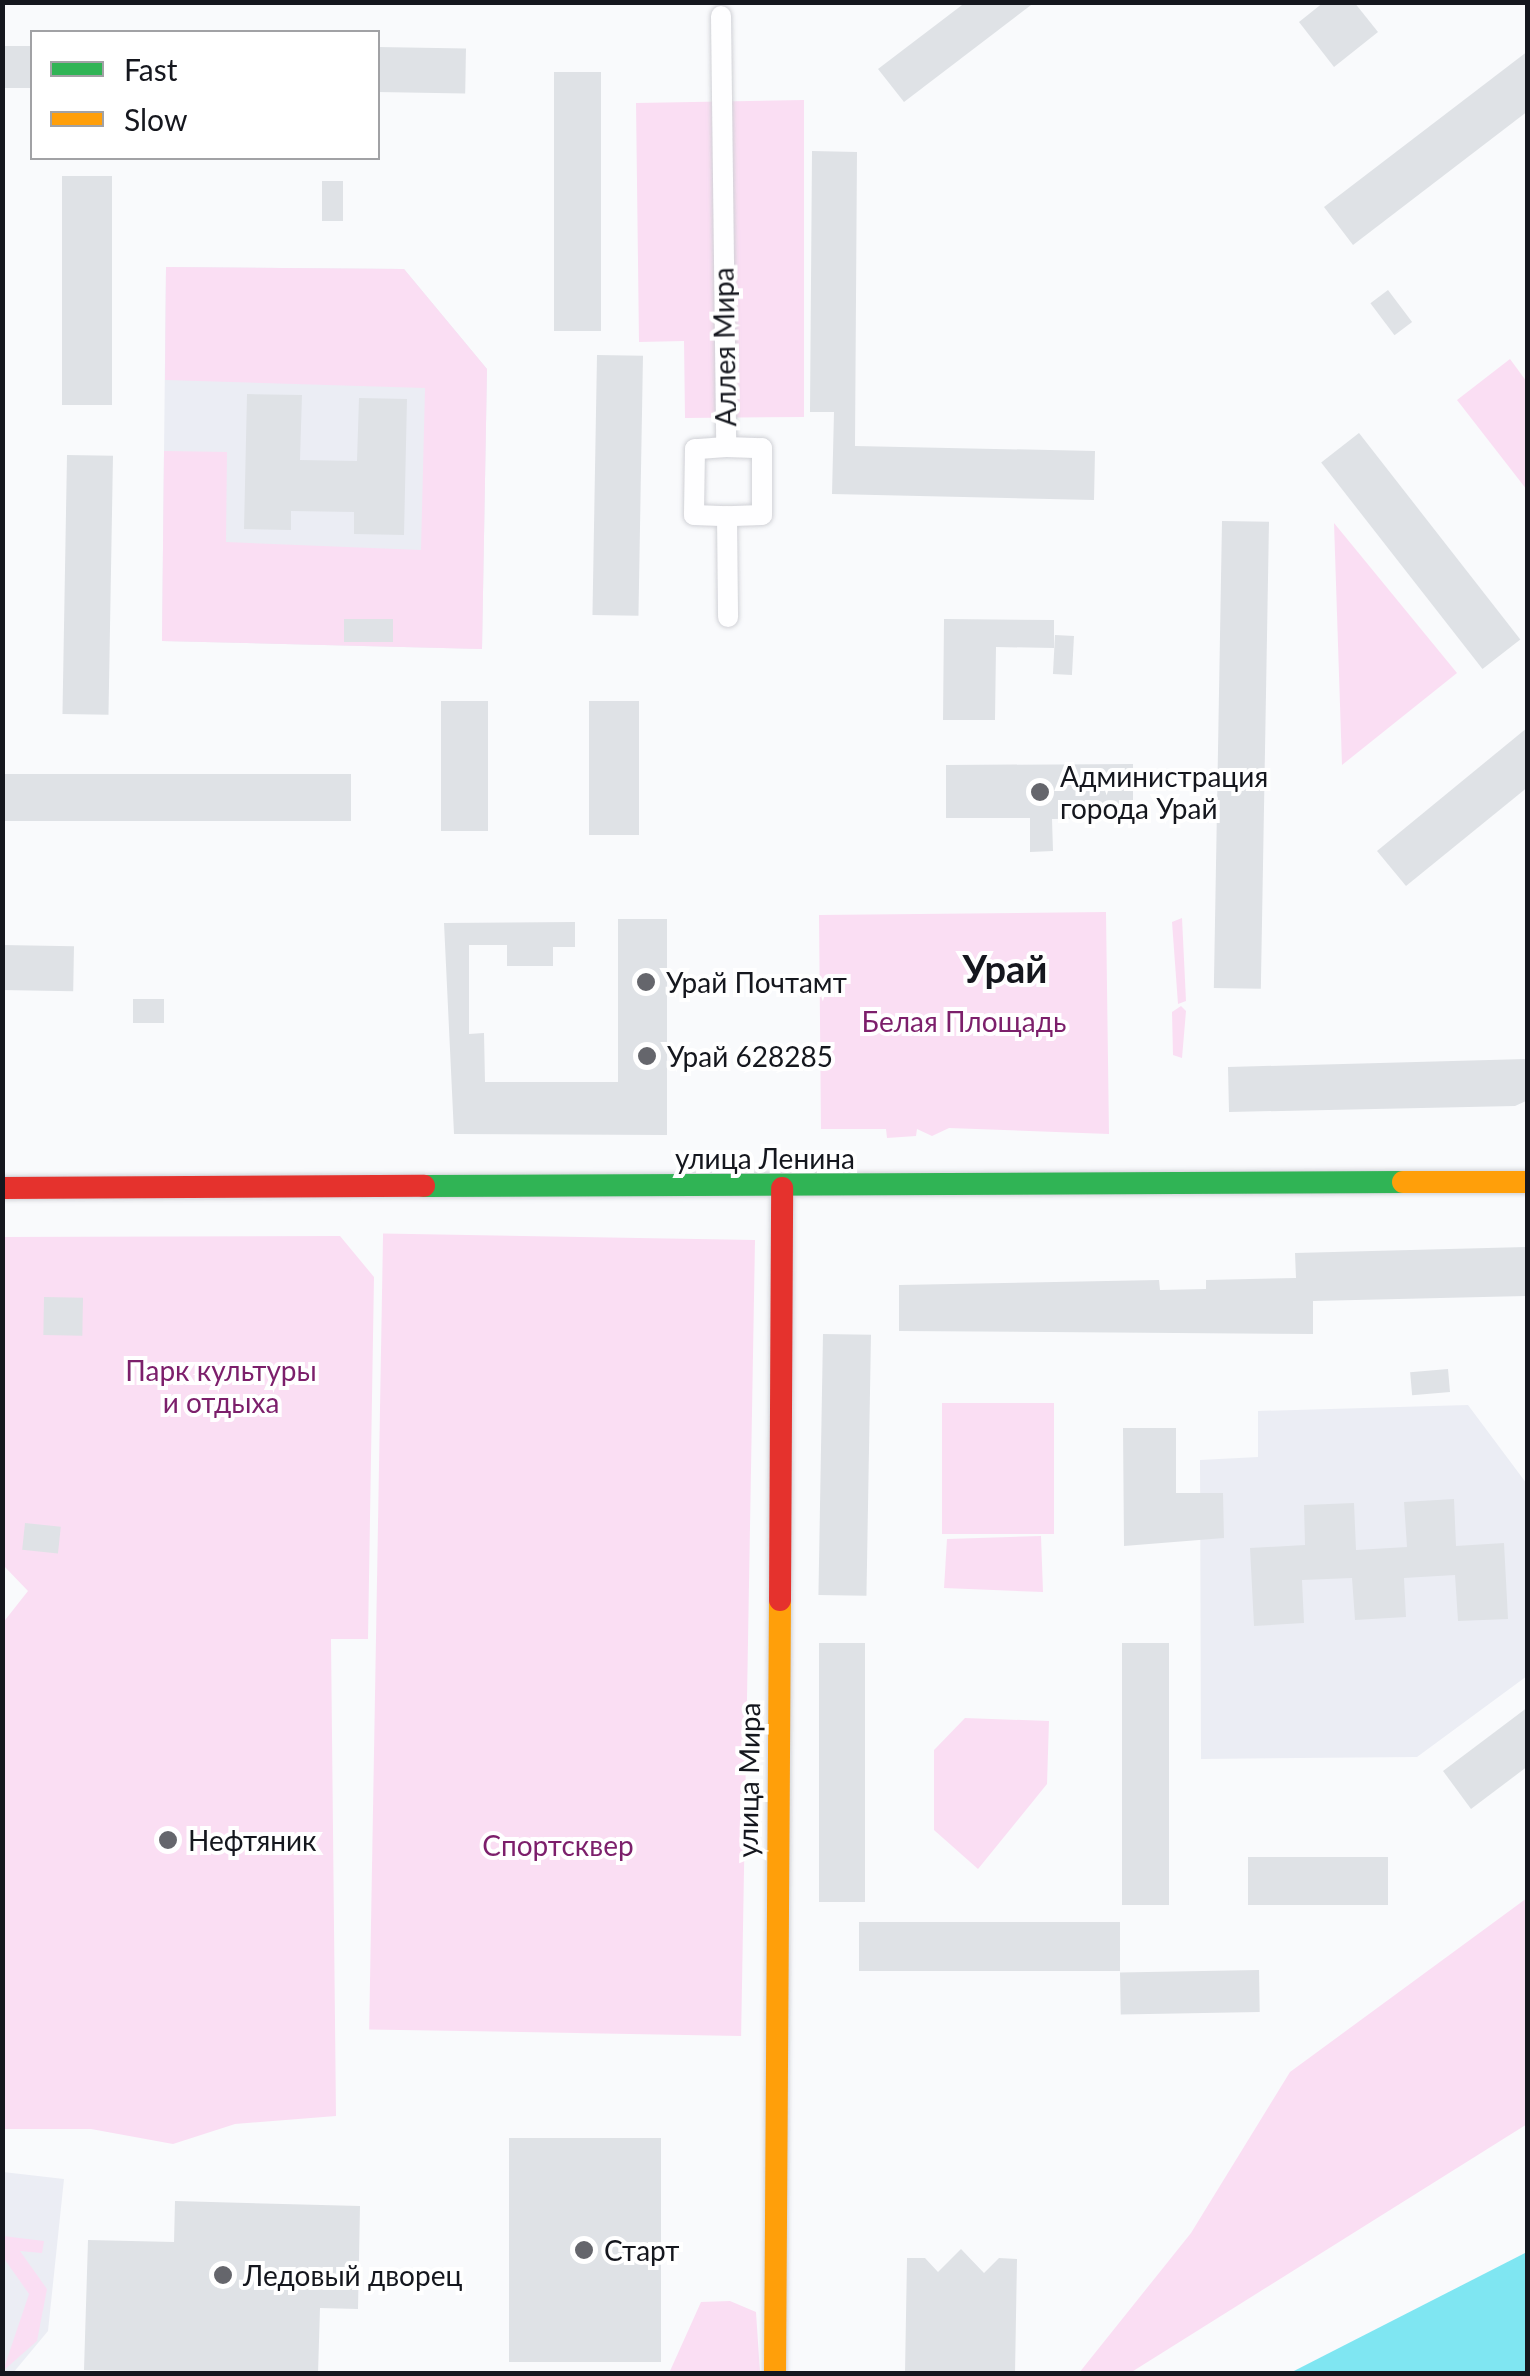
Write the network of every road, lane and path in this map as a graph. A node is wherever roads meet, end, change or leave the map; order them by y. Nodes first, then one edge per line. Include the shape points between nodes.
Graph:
1 (721, 16) dead end
2 (726, 448) junction
3 (727, 516) junction
4 (728, 617) dead end
5 (1528, 1182) edge
6 (2, 1188) edge
7 (782, 1188) junction
8 (775, 2374) edge

1 - 2 street, Аллея Мира
2 - 3 street, Аллея Мира via 695,449 694,515
2 - 3 street, Аллея Мира via 762,448 762,515
3 - 4 street
5 - 7 main road, улица Ленина
6 - 7 main road, улица Ленина
7 - 8 main road, улица Мира

